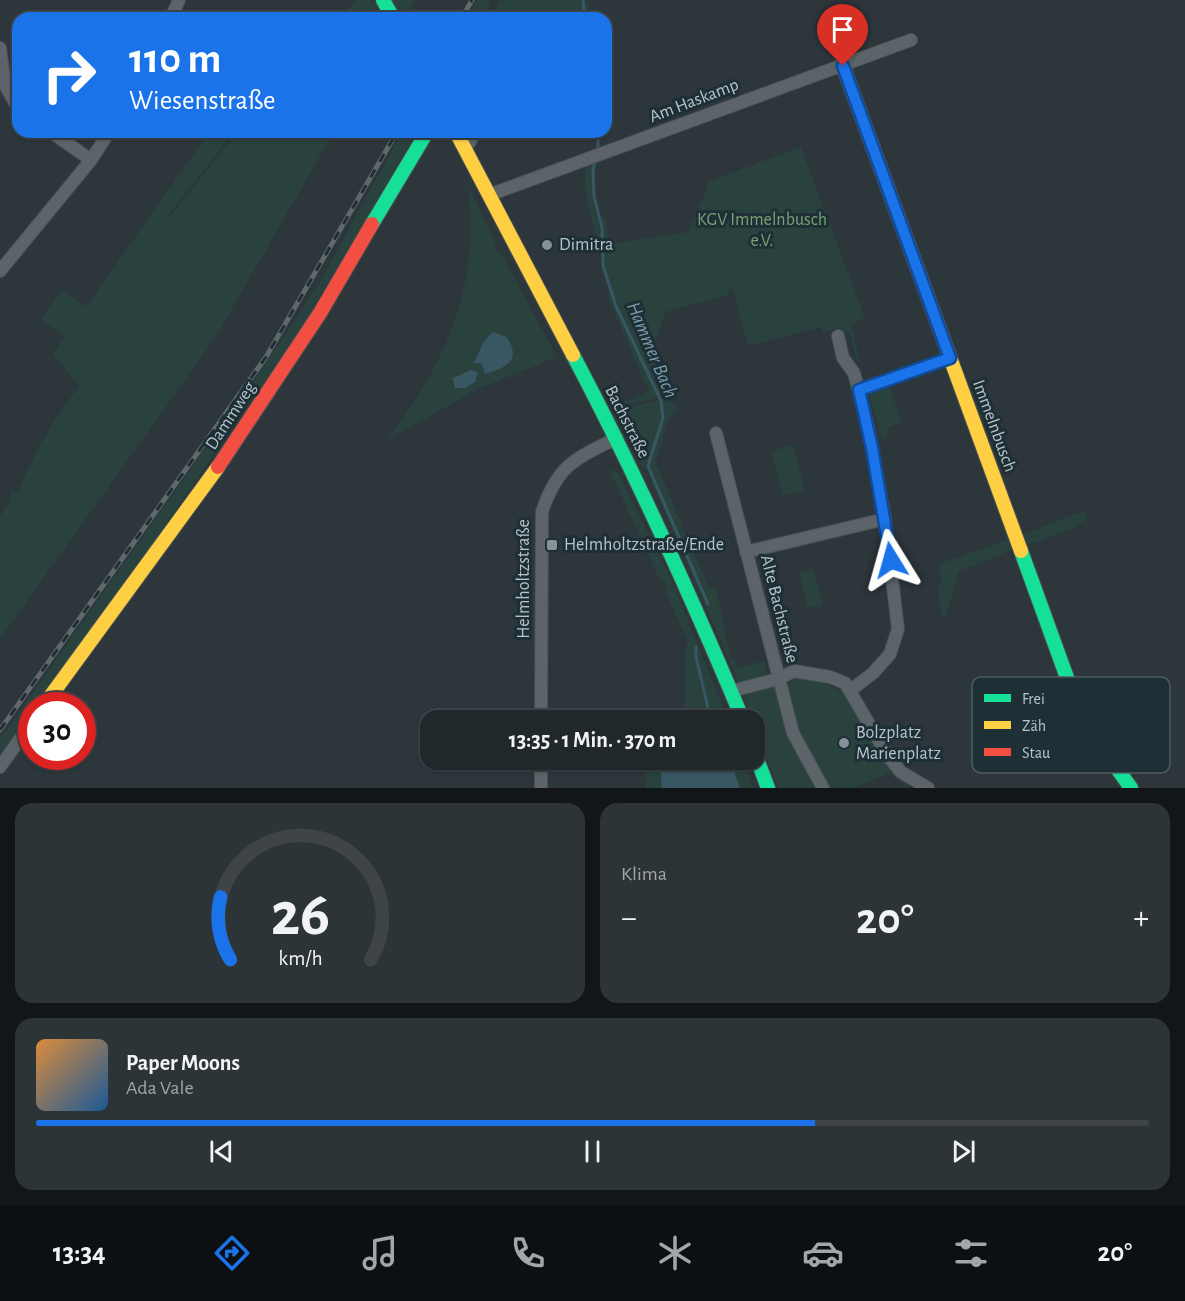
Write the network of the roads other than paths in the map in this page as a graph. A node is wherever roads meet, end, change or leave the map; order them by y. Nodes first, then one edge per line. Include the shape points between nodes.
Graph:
1 (911, 40) dead end
2 (0, 48) edge
3 (843, 66) junction
4 (12, 97) edge
5 (60, 138) edge
6 (105, 138) edge
7 (423, 138) edge
8 (459, 138) edge
9 (472, 138) edge
10 (464, 147) junction
11 (91, 160) junction
12 (489, 195) junction
13 (0, 271) edge
14 (838, 336) dead end
15 (950, 358) junction
16 (859, 390) junction
17 (716, 433) dead end
18 (616, 438) junction
19 (885, 519) junction
20 (746, 552) junction
21 (1067, 677) edge
22 (778, 679) junction
23 (851, 690) junction
24 (732, 691) junction
25 (54, 692) edge
26 (541, 710) edge
27 (739, 710) edge
28 (18, 742) edge
29 (0, 767) edge
30 (541, 770) edge
31 (761, 770) edge
32 (1120, 773) edge
33 (541, 788) edge
34 (768, 788) edge
35 (823, 788) edge
36 (928, 788) edge
37 (1131, 788) edge

1 - 3 street, Am Haskamp
2 - 4 street via 5,85
3 - 12 street, Am Haskamp
3 - 15 street, Immelnbusch
5 - 11 street
6 - 11 street
7 - 25 street, Dammweg via 320,313 221,463
8 - 10 street, Bachstraße
9 - 10 street
10 - 12 street, Bachstraße
11 - 13 street
12 - 18 street, Bachstraße
14 - 16 street via 843,358 854,373
15 - 16 street
15 - 21 street, Immelnbusch
16 - 19 street
17 - 20 street, Alte Bachstraße
18 - 24 street, Bachstraße
18 - 26 street, Helmholtzstraße via 562,469 550,487 542,512
19 - 20 street
19 - 23 street via 898,629 890,654
20 - 22 street, Alte Bachstraße
22 - 23 street via 794,671 813,673 845,683
22 - 24 street
22 - 35 street, Alte Bachstraße via 793,733
23 - 36 street via 888,756 901,772
24 - 27 street, Bachstraße
28 - 29 street
30 - 33 street
31 - 34 street
32 - 37 street, Immelnbusch

